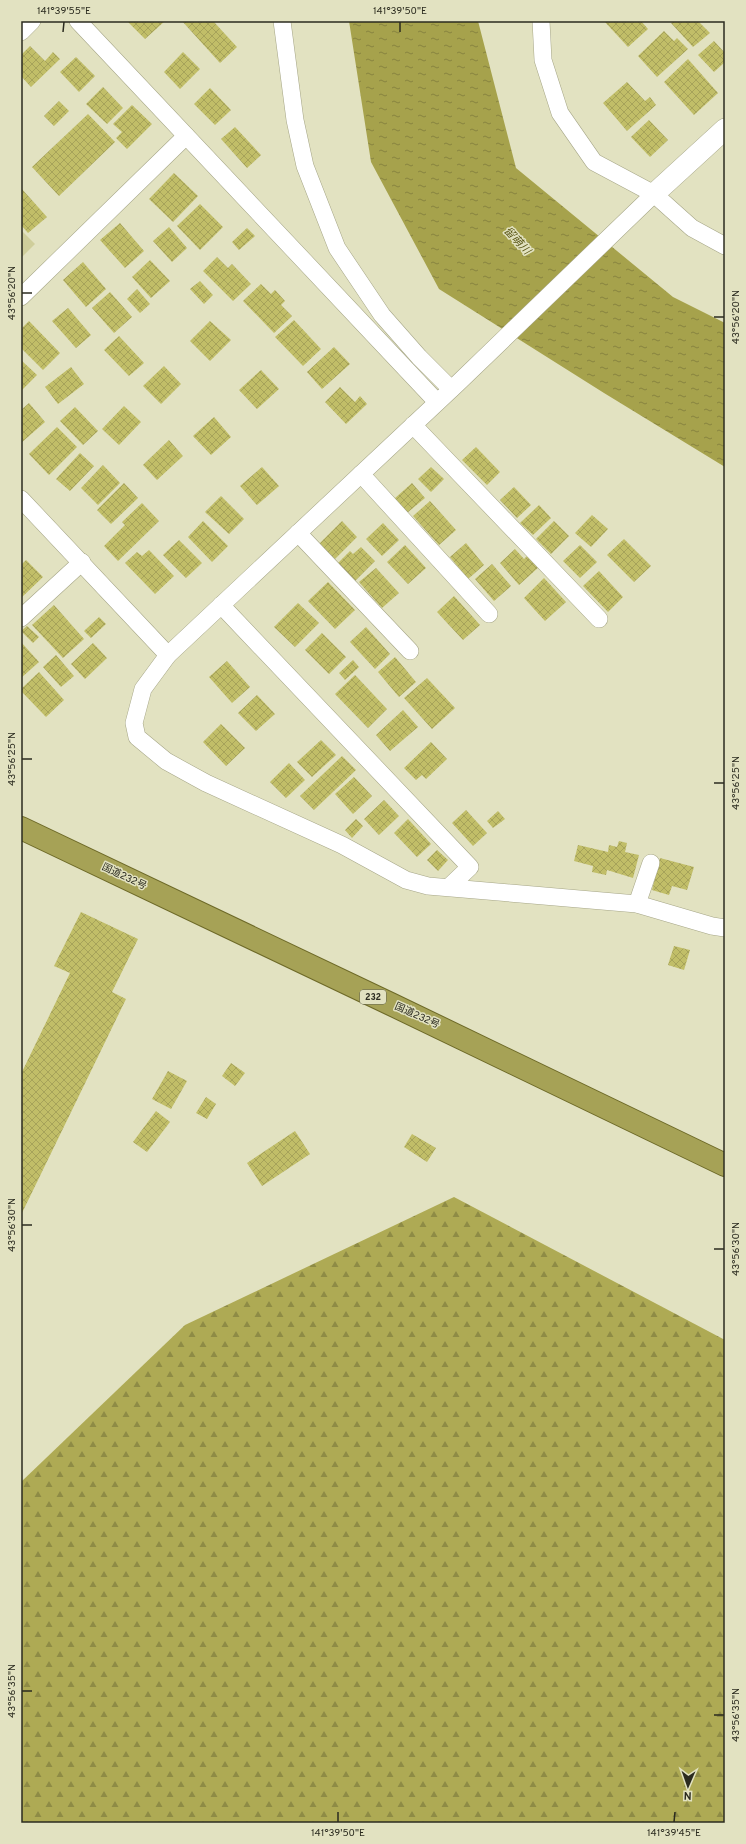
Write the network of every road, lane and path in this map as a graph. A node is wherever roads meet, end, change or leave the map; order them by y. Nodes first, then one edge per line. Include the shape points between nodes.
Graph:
1 (32, 21) edge
2 (78, 21) edge
3 (282, 21) edge
4 (541, 21) edge
5 (21, 32) edge
6 (725, 129) edge
7 (186, 136) junction
8 (649, 199) junction
9 (725, 246) edge
10 (21, 297) edge
11 (454, 386) junction
12 (437, 402) junction
13 (412, 425) junction
14 (361, 474) junction
15 (21, 498) edge
16 (298, 533) junction
17 (82, 562) junction
18 (221, 605) junction
19 (489, 614) dead end
20 (21, 618) edge
21 (599, 619) dead end
22 (410, 651) dead end
23 (168, 655) junction
24 (21, 828) edge
25 (651, 863) dead end
26 (450, 886) junction
27 (636, 904) junction
28 (725, 928) edge
29 (725, 1165) edge

1 - 5 street
2 - 7 street
3 - 11 street via 295,120 306,166 337,248 382,315 419,357
4 - 8 street via 543,60 560,113 594,162
6 - 8 street
7 - 10 street
7 - 12 street
8 - 9 street via 692,228
8 - 11 street
11 - 12 street
12 - 13 street
13 - 14 street
13 - 21 street
14 - 16 street
14 - 19 street
15 - 17 street
16 - 18 street
16 - 22 street
17 - 20 street
17 - 23 street
18 - 23 street
18 - 26 street via 470,867
23 - 26 street via 143,689 134,723 137,737 166,760 206,783 342,844 406,880 428,886
24 - 29 highway, 国道232号 / 232
25 - 27 street
26 - 27 street
27 - 28 street

